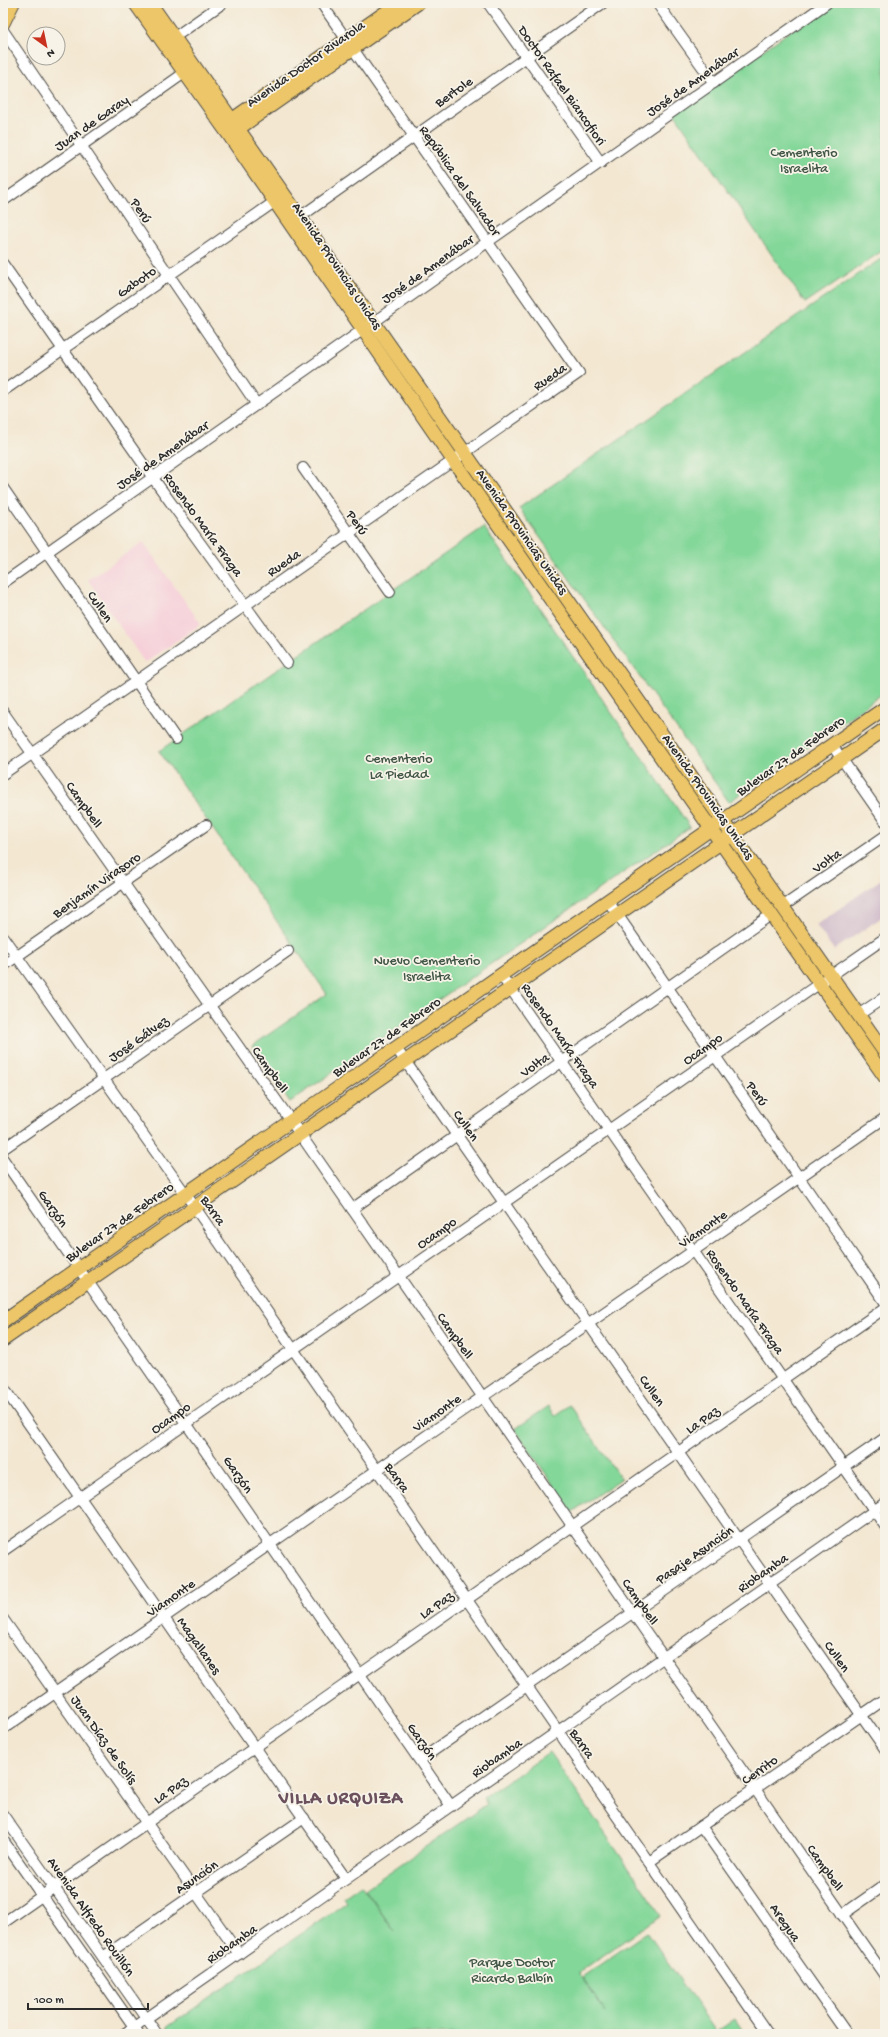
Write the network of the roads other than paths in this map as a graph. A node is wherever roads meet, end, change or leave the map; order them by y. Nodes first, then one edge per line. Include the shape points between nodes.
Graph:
1 (136, 3) edge
2 (150, 3) edge
3 (223, 3) edge
4 (321, 3) edge
5 (399, 3) edge
6 (418, 3) edge
7 (488, 3) edge
8 (603, 3) edge
9 (657, 3) edge
10 (826, 3) edge
11 (14, 4) edge
12 (3, 23) edge
13 (3, 30) edge
14 (170, 41) junction
15 (350, 44) junction
16 (526, 57) junction
17 (190, 69) junction
18 (714, 83) junction
19 (231, 127) junction
20 (414, 136) junction
21 (82, 146) junction
22 (601, 163) junction
23 (280, 198) junction
24 (3, 201) edge
25 (300, 217) junction
26 (488, 242) junction
27 (3, 264) edge
28 (169, 276) junction
29 (369, 327) junction
30 (63, 349) junction
31 (579, 373) joint
32 (3, 391) edge
33 (257, 405) junction
34 (464, 453) junction
35 (453, 460) junction
36 (303, 468) dead end
37 (153, 478) junction
38 (3, 488) edge
39 (349, 533) junction
40 (47, 552) junction
41 (3, 583) edge
42 (390, 592) dead end
43 (245, 605) junction
44 (287, 663) dead end
45 (135, 682) junction
46 (885, 708) edge
47 (3, 712) edge
48 (885, 729) edge
49 (176, 739) dead end
50 (832, 745) junction
51 (32, 753) junction
52 (842, 759) junction
53 (3, 774) edge
54 (885, 821) edge
55 (206, 825) dead end
56 (717, 825) junction
57 (885, 836) edge
58 (727, 839) junction
59 (123, 883) junction
60 (608, 901) junction
61 (777, 911) junction
62 (618, 915) junction
63 (3, 937) edge
64 (885, 938) edge
65 (288, 951) dead end
66 (17, 957) junction
67 (3, 966) edge
68 (501, 975) junction
69 (831, 976) junction
70 (820, 983) junction
71 (668, 987) junction
72 (511, 989) junction
73 (885, 997) edge
74 (209, 1006) junction
75 (858, 1016) junction
76 (396, 1048) junction
77 (885, 1053) edge
78 (715, 1056) junction
79 (405, 1062) junction
80 (562, 1062) junction
81 (885, 1077) edge
82 (102, 1080) junction
83 (885, 1118) edge
84 (291, 1122) junction
85 (609, 1129) junction
86 (300, 1135) junction
87 (457, 1135) junction
88 (3, 1149) edge
89 (3, 1159) edge
90 (799, 1177) junction
91 (185, 1194) junction
92 (504, 1202) junction
93 (195, 1208) junction
94 (352, 1209) junction
95 (693, 1251) junction
96 (80, 1268) junction
97 (398, 1276) junction
98 (89, 1281) junction
99 (885, 1302) edge
100 (885, 1308) edge
101 (3, 1321) edge
102 (589, 1323) junction
103 (3, 1340) edge
104 (293, 1349) junction
105 (783, 1379) junction
106 (3, 1387) edge
107 (482, 1397) junction
108 (186, 1423) junction
109 (885, 1438) edge
110 (679, 1452) junction
111 (844, 1467) junction
112 (377, 1470) junction
113 (80, 1497) junction
114 (885, 1503) edge
115 (874, 1511) junction
116 (572, 1526) junction
117 (885, 1526) edge
118 (740, 1539) junction
119 (270, 1544) junction
120 (3, 1551) edge
121 (770, 1583) junction
122 (467, 1600) junction
123 (633, 1613) junction
124 (164, 1618) junction
125 (3, 1619) edge
126 (664, 1658) junction
127 (360, 1674) junction
128 (527, 1686) junction
129 (55, 1693) junction
130 (885, 1699) edge
131 (862, 1715) junction
132 (3, 1729) edge
133 (558, 1731) junction
134 (255, 1748) junction
135 (885, 1749) edge
136 (420, 1760) junction
137 (755, 1789) junction
138 (451, 1806) junction
139 (3, 1815) edge
140 (304, 1818) junction
141 (146, 1823) junction
142 (701, 1826) junction
143 (3, 1840) edge
144 (649, 1862) junction
145 (346, 1879) junction
146 (885, 1885) edge
147 (54, 1887) junction
148 (196, 1893) junction
149 (42, 1896) junction
150 (842, 1915) junction
151 (3, 1923) edge
152 (239, 1954) junction
153 (103, 1957) junction
154 (885, 1976) edge
155 (140, 2026) edge
156 (124, 2034) edge
157 (157, 2034) edge
158 (768, 2034) edge
159 (848, 2034) edge

1 - 14 main road, Avenida Provincias Unidas
2 - 14 main road, Avenida Provincias Unidas
3 - 14 street
4 - 15 street, República del Salvador
5 - 15 main road, Avenida Doctor Rivarola
6 - 15 main road, Avenida Doctor Rivarola
7 - 16 street, Doctor Rafael Biancofiori
8 - 16 street, Bertole
9 - 18 street
10 - 18 street, José de Amenábar
11 - 12 main road
13 - 21 street, Perú
14 - 17 main road, Avenida Provincias Unidas
15 - 19 main road, Avenida Doctor Rivarola
15 - 20 street, República del Salvador
16 - 20 street, Bertole
16 - 22 street, Doctor Rafael Biancofiori
17 - 19 main road, Avenida Provincias Unidas
17 - 21 street, Juan de Garay
18 - 22 street, José de Amenábar
19 - 23 main road, Avenida Provincias Unidas
20 - 25 street, Bertole
20 - 26 street, República del Salvador
21 - 24 street, Juan de Garay
21 - 28 street, Perú
22 - 26 street, José de Amenábar
23 - 25 main road, Avenida Provincias Unidas
23 - 28 street, Gaboto
23 - 29 main road, Avenida Provincias Unidas
25 - 29 main road, Avenida Provincias Unidas
26 - 29 street, José de Amenábar
26 - 31 street, República del Salvador
27 - 30 street, Rosendo María Fraga
28 - 30 street, Gaboto
28 - 33 street, Perú
29 - 33 street, José de Amenábar
29 - 34 main road, Avenida Provincias Unidas
29 - 35 main road, Avenida Provincias Unidas
30 - 32 street, Gaboto
30 - 37 street, Rosendo María Fraga
31 - 34 street, Rueda
33 - 37 street, José de Amenábar
34 - 35 street, Rueda
34 - 56 main road, Avenida Provincias Unidas
35 - 39 street, Rueda
35 - 56 main road, Avenida Provincias Unidas
36 - 39 street, Perú
37 - 40 street, José de Amenábar
37 - 43 street, Rosendo María Fraga
38 - 40 street, Cullen
39 - 42 street, Perú
39 - 43 street, Rueda
40 - 41 street, José de Amenábar
40 - 45 street, Cullen
43 - 44 street, Rosendo María Fraga
43 - 45 street, Rueda
45 - 49 street, Cullen
45 - 51 street, Rueda
46 - 50 main road, Bulevar 27 de Febrero
47 - 51 street, Campbell
48 - 52 main road
50 - 52 street
50 - 56 main road, Bulevar 27 de Febrero
51 - 53 street, Rueda
51 - 59 street, Campbell
52 - 54 street
52 - 58 main road
55 - 59 street, Benjamín Virasoro
56 - 58 main road, Avenida Provincias Unidas
56 - 60 main road, Bulevar 27 de Febrero
57 - 61 street, Volta
58 - 61 main road, Avenida Provincias Unidas
58 - 62 main road
59 - 66 street, Benjamín Virasoro
59 - 74 street, Campbell
60 - 62 street, Perú
60 - 68 main road, Bulevar 27 de Febrero
61 - 69 main road, Avenida Provincias Unidas
61 - 70 main road, Avenida Provincias Unidas
61 - 71 street, Volta
62 - 71 street, Perú
62 - 72 main road
63 - 66 street, Barra
64 - 69 street, Ocampo
65 - 74 street, José Gálvez
66 - 67 street, Benjamín Virasoro
66 - 82 street, Barra
68 - 72 street, Rosendo María Fraga
68 - 76 main road, Bulevar 27 de Febrero
69 - 70 street, Ocampo
69 - 75 main road, Avenida Provincias Unidas
70 - 78 street, Ocampo
70 - 81 main road, Avenida Provincias Unidas
71 - 78 street, Perú
71 - 80 street, Volta
72 - 79 main road
72 - 80 street, Rosendo María Fraga
73 - 75 street
74 - 82 street, José Gálvez
74 - 84 street, Campbell
75 - 77 main road, Avenida Provincias Unidas
76 - 79 street, Cullen
76 - 84 main road, Bulevar 27 de Febrero
78 - 85 street, Ocampo
78 - 90 street, Perú
79 - 86 main road
79 - 87 street, Cullen
80 - 85 street, Rosendo María Fraga
80 - 87 street, Volta
82 - 88 street, José Gálvez
82 - 91 street, Barra
83 - 90 street, Viamonte
84 - 86 street, Campbell
84 - 91 main road, Bulevar 27 de Febrero
85 - 92 street, Ocampo
85 - 95 street, Rosendo María Fraga
86 - 93 main road
86 - 94 street, Campbell
87 - 92 street, Cullen
87 - 94 street, Volta
89 - 96 street, Garzón
90 - 95 street, Viamonte
90 - 99 street, Perú
91 - 93 street, Barra
91 - 96 main road, Bulevar 27 de Febrero
92 - 97 street, Ocampo
92 - 102 street, Cullen
93 - 98 main road
93 - 104 street, Barra
94 - 97 street, Campbell
95 - 102 street, Viamonte
95 - 105 street, Rosendo María Fraga
96 - 98 street, Garzón
96 - 101 main road, Bulevar 27 de Febrero
97 - 104 street, Ocampo
97 - 107 street, Campbell
98 - 103 main road
98 - 108 street, Garzón
100 - 105 street, La Paz
102 - 107 street, Viamonte
102 - 110 street, Cullen
104 - 108 street, Ocampo
104 - 112 street, Barra
105 - 110 street, La Paz
105 - 111 street, Rosendo María Fraga
106 - 113 street, Magallanes
107 - 112 street, Viamonte
107 - 116 street, Campbell
108 - 113 street, Ocampo
108 - 119 street, Garzón
109 - 111 street, Pasaje Asunción
110 - 116 street, La Paz
110 - 118 street, Cullen
111 - 115 street, Rosendo María Fraga
111 - 118 street, Pasaje Asunción
112 - 119 street, Viamonte
112 - 122 street, Barra
113 - 120 street, Ocampo
113 - 124 street, Magallanes
114 - 115 street, Riobamba
115 - 117 street, Rosendo María Fraga
115 - 121 street, Riobamba
116 - 122 street, La Paz
116 - 123 street, Campbell
118 - 121 street, Cullen
118 - 123 street, Pasaje Asunción
119 - 124 street, Viamonte
119 - 127 street, Garzón
121 - 126 street, Riobamba
121 - 131 street, Cullen
122 - 127 street, La Paz
122 - 128 street, Barra
123 - 126 street, Campbell
123 - 128 street, Pasaje Asunción
124 - 129 street, Viamonte
124 - 134 street, Magallanes
125 - 129 street, Juan Díaz de Solís
126 - 133 street, Riobamba
126 - 137 street, Campbell
127 - 134 street, La Paz
127 - 136 street, Garzón
128 - 133 street, Barra
128 - 136 street, Pasaje Asunción
129 - 132 street, Viamonte
129 - 141 street, Juan Díaz de Solís
130 - 131 street, Cerrito
131 - 135 street, Cullen
131 - 137 street, Cerrito
133 - 138 street, Riobamba
133 - 144 street, Barra
134 - 140 street, Magallanes
134 - 141 street, La Paz
136 - 138 street, Garzón
137 - 142 street, Cerrito
137 - 150 street, Campbell
138 - 145 street, Riobamba
139 - 147 street, Avenida Alfredo Rouillón
140 - 145 street, Magallanes
140 - 148 street, Asunción
141 - 147 street, La Paz
141 - 148 street, Juan Díaz de Solís
142 - 144 street, Cerrito
142 - 159 street, Aregua
143 - 149 street, Avenida Alfredo Rouillón
144 - 158 street, Barra
145 - 152 street, Riobamba
146 - 150 street
147 - 149 street, La Paz
147 - 153 street, Avenida Alfredo Rouillón
148 - 152 street, Juan Díaz de Solís
148 - 153 street, Asunción
149 - 151 street, La Paz
149 - 155 street, Avenida Alfredo Rouillón
150 - 154 street, Campbell
152 - 155 street, Riobamba
153 - 155 street, Avenida Alfredo Rouillón
155 - 156 street, Riobamba
155 - 157 street, Avenida Alfredo Rouillón

